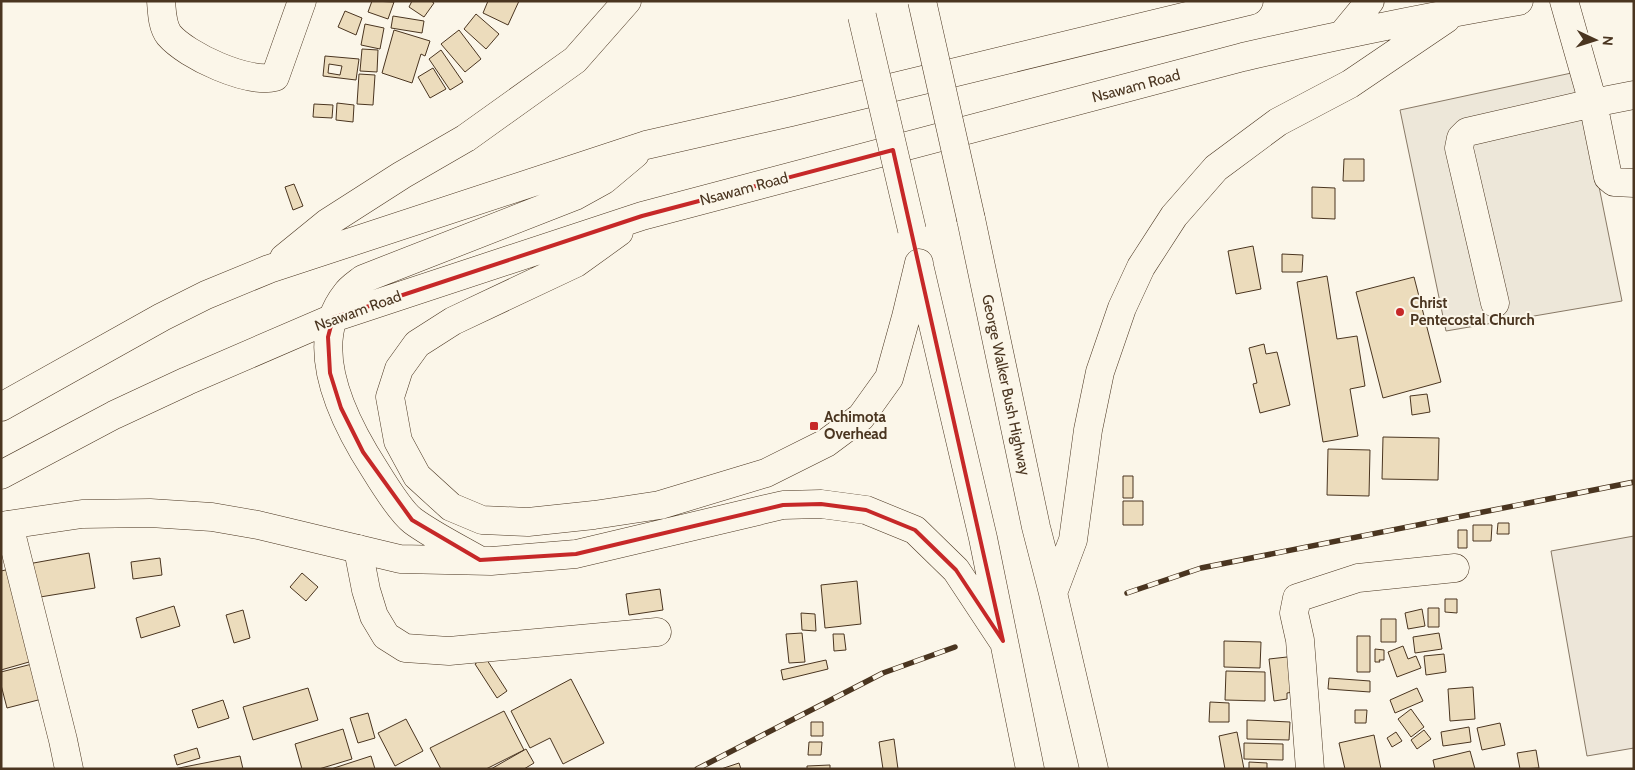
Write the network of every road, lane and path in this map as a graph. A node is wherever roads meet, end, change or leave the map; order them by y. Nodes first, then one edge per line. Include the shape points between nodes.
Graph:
1 (161, 1) edge
2 (302, 1) edge
3 (627, 1) edge
4 (922, 1) edge
5 (1249, 1) edge
6 (1370, 1) edge
7 (1519, 1) edge
8 (1564, 1) edge
9 (860, 9) edge
10 (1456, 12) junction
11 (1342, 35) junction
12 (1634, 95) edge
13 (1593, 103) junction
14 (646, 145) junction
15 (1634, 183) edge
16 (642, 216) junction
17 (919, 263) junction
18 (270, 270) junction
19 (1494, 304) dead end
20 (333, 318) junction
21 (1, 407) edge
22 (1, 475) edge
23 (5, 526) edge
24 (358, 549) junction
25 (480, 560) junction
26 (1455, 568) dead end
27 (1053, 593) junction
28 (658, 632) dead end
29 (1003, 641) junction
30 (69, 769) edge
31 (1030, 769) edge
32 (1094, 769) edge
33 (1310, 769) edge

1 - 2 main road via 162,18 168,34 195,56 223,69 265,79 275,77
3 - 18 main road via 575,60 466,138 327,223
4 - 27 main road, George Walker Bush Highway, bridge
5 - 14 main road
6 - 11 main road
7 - 10 main road, Nsawam Road
8 - 13 main road
9 - 17 main road, bridge
10 - 11 main road, Nsawam Road
10 - 27 main road via 1350,84 1278,122 1216,168 1174,216 1141,267 1122,308 1100,372 1088,430 1073,540
11 - 16 main road, Nsawam Road via 1243,57
12 - 13 main road
13 - 15 main road via 1608,177 1614,182
13 - 19 main road via 1467,132 1461,138 1459,148
14 - 18 main road
14 - 20 main road via 604,180 575,196 363,279 346,293
16 - 17 main road via 576,263 453,320 417,344 398,369 390,397 398,441 418,476 451,507 482,520 528,522 660,504 766,473 826,443 862,416 889,378
16 - 20 main road, Nsawam Road
17 - 29 main road via 983,538
18 - 21 main road via 171,312
20 - 22 main road, Nsawam Road via 122,411
20 - 25 main road via 328,338 330,373 341,408 363,452 412,520
23 - 24 main road via 82,514 150,513 212,517
23 - 30 main road
24 - 25 main road via 400,559
24 - 28 main road via 374,616 386,636 406,648 449,651
25 - 29 main road via 576,554 782,506 821,504 866,510 915,530 956,570
26 - 33 main road via 1358,578 1297,598 1294,613 1300,640
27 - 32 main road, George Walker Bush Highway
29 - 31 main road

